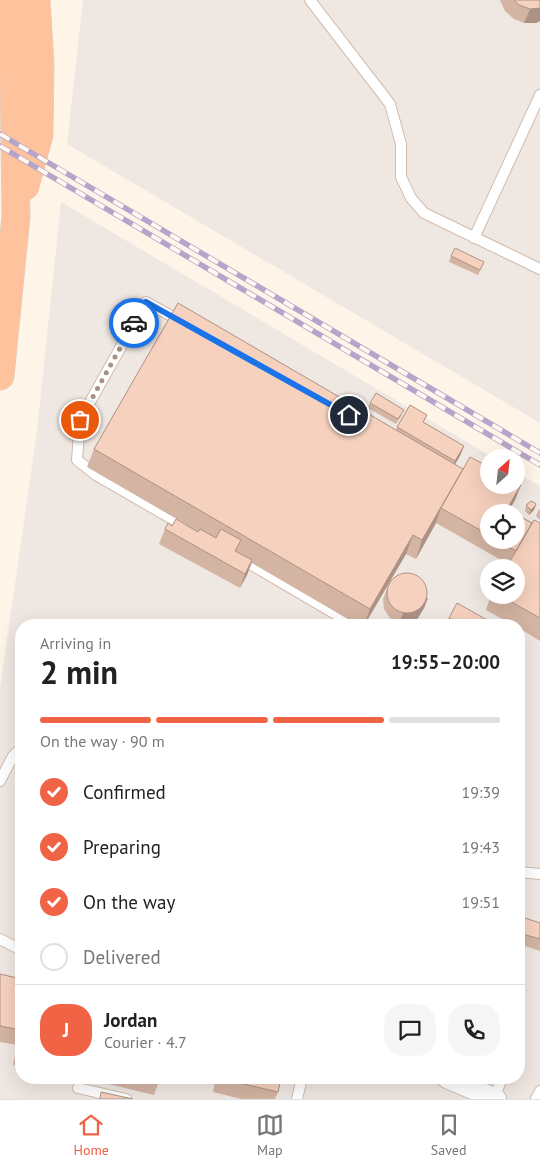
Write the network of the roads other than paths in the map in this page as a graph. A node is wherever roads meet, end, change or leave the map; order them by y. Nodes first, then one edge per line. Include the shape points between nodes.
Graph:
1 (13, 0) edge
2 (36, 0) edge
3 (310, 0) edge
4 (540, 95) edge
5 (16, 216) junction
6 (474, 238) junction
7 (540, 269) edge
8 (188, 325) edge
9 (0, 376) edge
10 (191, 530) edge
11 (234, 555) edge
12 (344, 619) edge
13 (15, 754) edge
14 (0, 781) edge
15 (525, 873) edge
16 (540, 874) edge
17 (0, 939) edge
18 (15, 947) edge
19 (301, 1084) edge
20 (461, 1084) edge
21 (500, 1084) edge
22 (78, 1088) dead end
23 (540, 1091) edge
24 (126, 1099) edge
25 (297, 1099) edge
26 (495, 1099) edge
27 (536, 1099) edge

1 - 5 highway
2 - 5 highway via 40,64 39,135
3 - 6 lane via 390,104 401,144 401,178 411,198 424,213
4 - 6 lane
5 - 9 highway
6 - 7 lane
8 - 10 lane via 146,302 80,420 77,460 96,475
11 - 12 lane
13 - 14 lane
15 - 16 lane
17 - 18 lane
19 - 25 lane
20 - 26 street
21 - 26 lane
22 - 24 lane
23 - 27 lane

